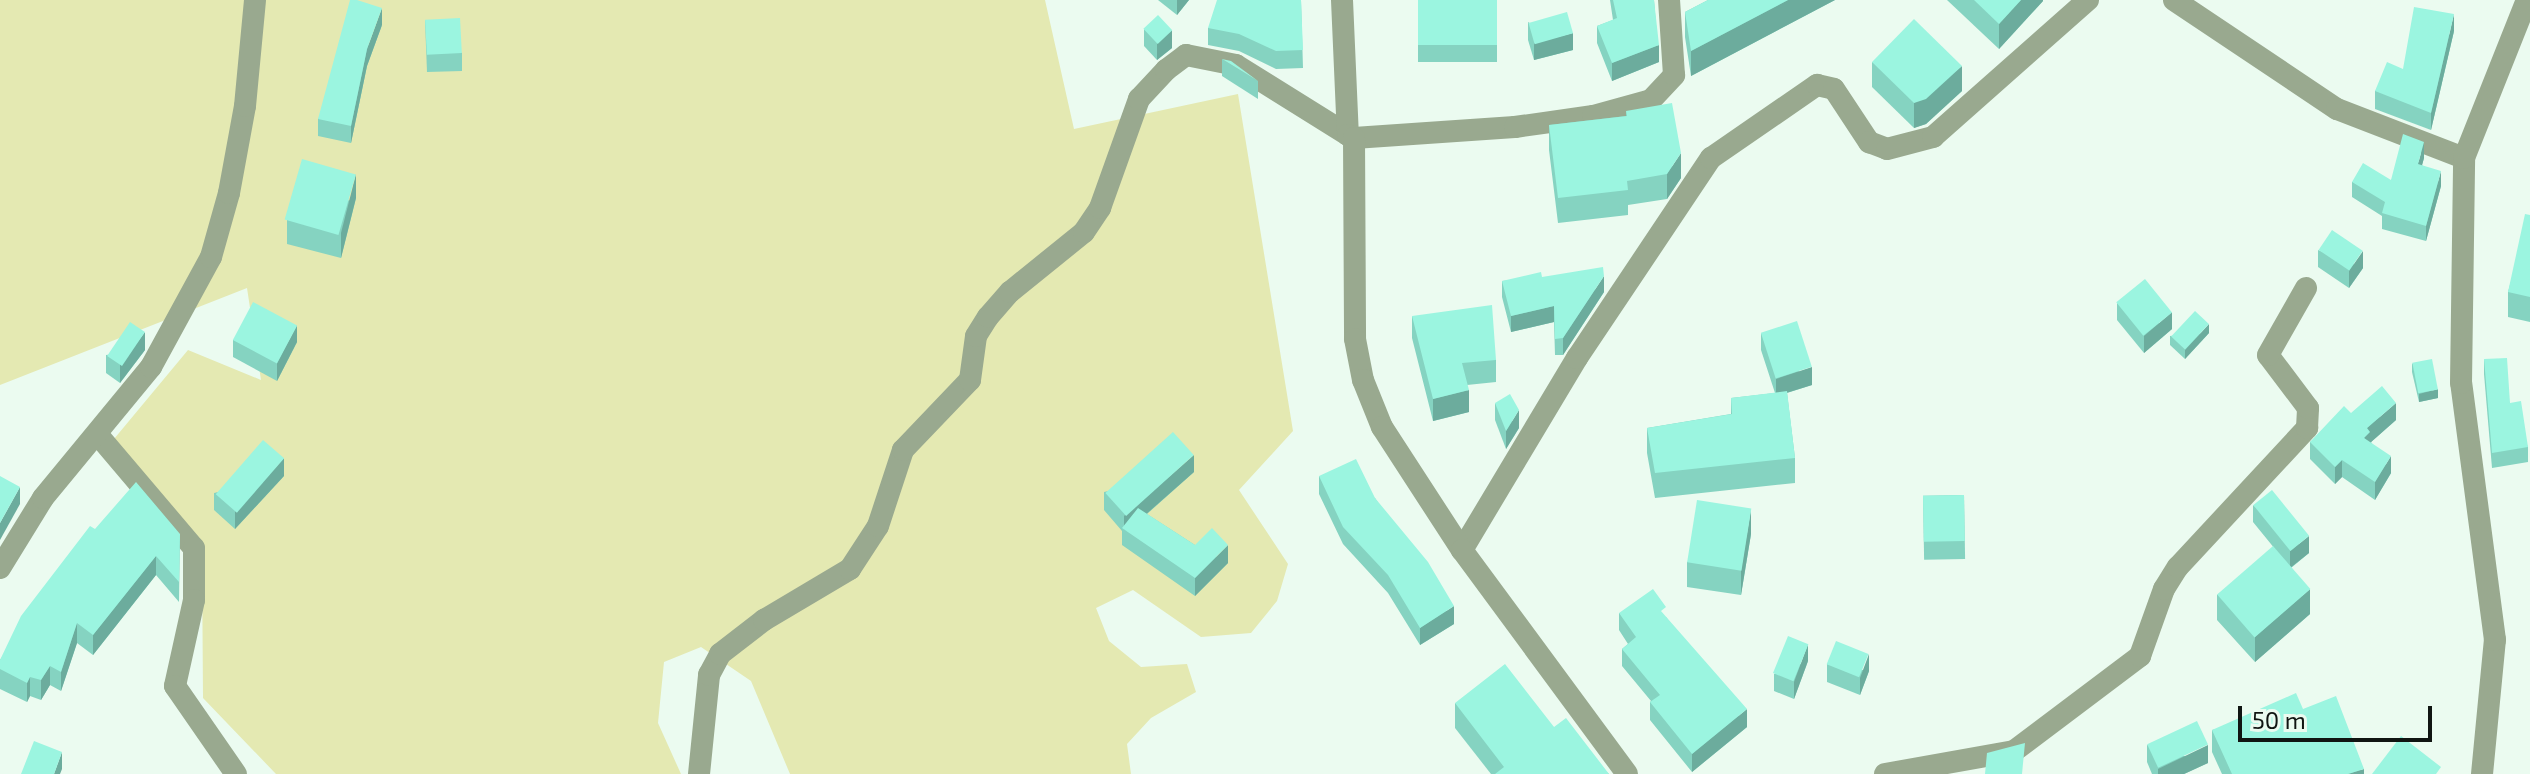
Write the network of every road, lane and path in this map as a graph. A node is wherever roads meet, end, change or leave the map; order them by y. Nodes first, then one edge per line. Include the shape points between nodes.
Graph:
1 (255, 0) edge
2 (1342, 0) edge
3 (1669, 0) edge
4 (2088, 0) edge
5 (2174, 0) edge
6 (2527, 0) edge
7 (1351, 136) junction
8 (2464, 158) junction
9 (2306, 288) dead end
10 (98, 435) junction
11 (1462, 550) junction
12 (0, 568) edge
13 (236, 774) edge
14 (699, 774) edge
15 (1627, 774) edge
16 (1885, 774) edge
17 (2482, 774) edge

1 - 10 street via 245,106 211,257 151,367
2 - 7 street
3 - 7 street via 1674,75 1651,100 1530,125
4 - 11 street via 1933,137 1887,149 1869,142 1834,89 1817,85 1718,151 1697,172 1577,358
5 - 8 street via 2337,109
6 - 8 street
7 - 11 street via 1355,339 1363,380 1382,427
7 - 14 street via 1236,65 1186,55 1166,70 1139,99 1100,208 1084,232 1010,292 988,317 976,336 970,380 903,450 878,526 850,569 764,620 720,654 709,675
8 - 17 street via 2461,383 2495,640
9 - 16 street via 2268,355 2308,408 2307,428 2178,567 2164,589 2140,656 2014,751
10 - 12 street via 43,498
10 - 13 street via 194,548 194,600 175,686
11 - 15 street

